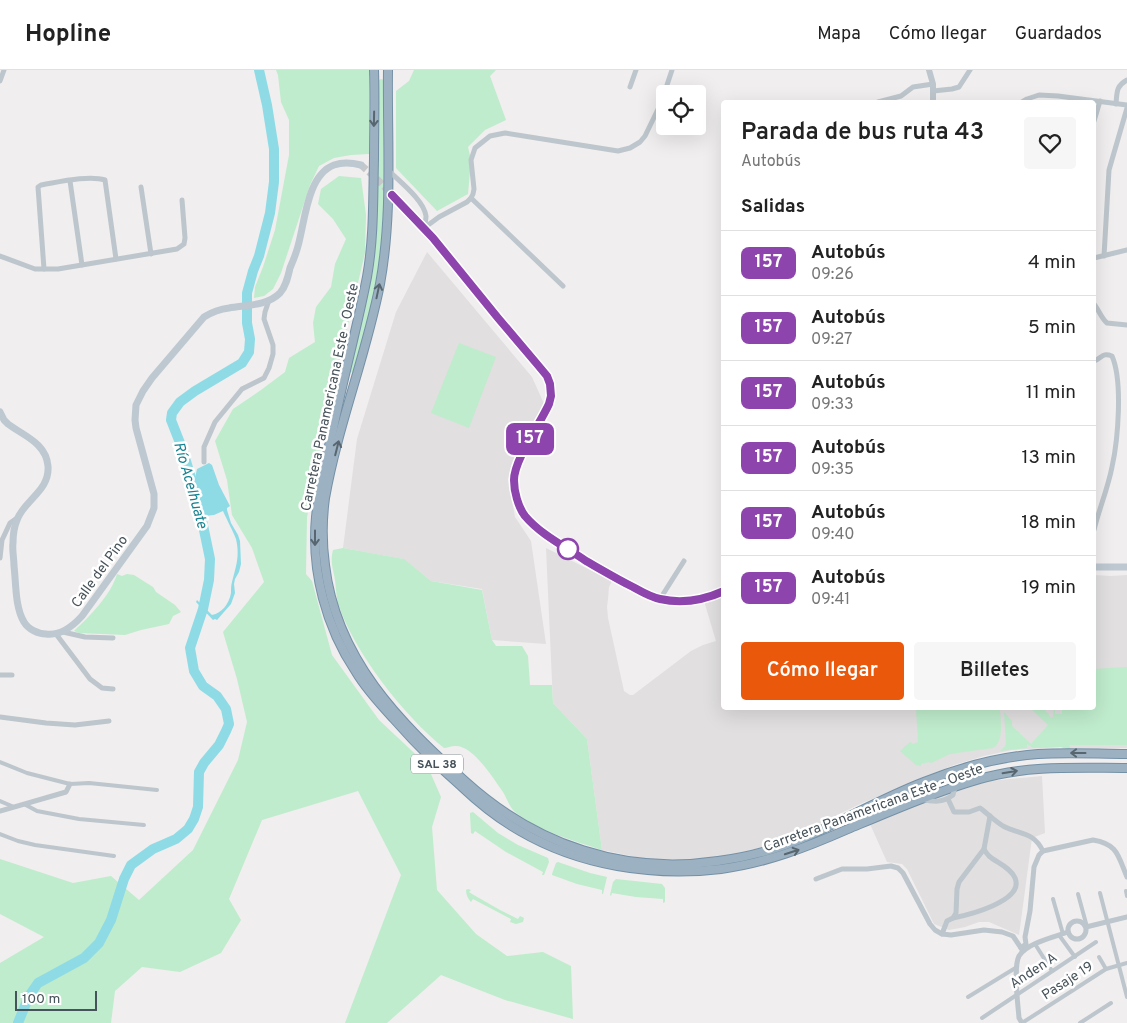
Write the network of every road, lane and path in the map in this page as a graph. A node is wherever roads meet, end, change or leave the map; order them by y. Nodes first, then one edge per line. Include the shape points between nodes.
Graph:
1 (4, 70) edge
2 (374, 70) edge
3 (388, 70) edge
4 (636, 70) edge
5 (672, 70) edge
6 (929, 70) edge
7 (970, 70) edge
8 (1127, 80) edge
9 (0, 81) edge
10 (374, 83) junction
11 (388, 83) junction
12 (630, 87) dead end
13 (933, 88) junction
14 (886, 100) edge
15 (933, 100) edge
16 (1025, 100) edge
17 (1092, 100) edge
18 (1096, 101) edge
19 (1100, 101) junction
20 (1116, 104) junction
21 (1127, 106) edge
22 (1096, 114) edge
23 (361, 165) tunnel mouth
24 (388, 170) junction
25 (70, 181) junction
26 (141, 187) dead end
27 (392, 195) tunnel mouth
28 (471, 198) junction
29 (182, 200) dead end
30 (424, 228) junction
31 (1127, 250) edge
32 (151, 254) junction
33 (0, 256) edge
34 (1104, 256) junction
35 (1096, 258) edge
36 (116, 259) junction
37 (82, 265) junction
38 (44, 269) junction
39 (563, 286) dead end
40 (269, 300) junction
41 (1096, 306) edge
42 (1127, 325) edge
43 (1096, 360) edge
44 (1127, 392) edge
45 (1119, 393) junction
46 (0, 412) edge
47 (204, 462) dead end
48 (18, 518) junction
49 (1096, 523) edge
50 (0, 558) edge
51 (684, 561) dead end
52 (1096, 567) edge
53 (1127, 567) edge
54 (721, 592) edge
55 (660, 599) junction
56 (59, 633) junction
57 (113, 638) dead end
58 (12, 675) dead end
59 (0, 676) edge
60 (113, 689) dead end
61 (0, 717) edge
62 (109, 721) dead end
63 (1126, 754) edge
64 (0, 762) edge
65 (1126, 767) edge
66 (70, 784) junction
67 (955, 787) junction
68 (157, 790) dead end
69 (948, 798) junction
70 (920, 799) junction
71 (0, 801) edge
72 (24, 804) junction
73 (15, 807) junction
74 (0, 811) edge
75 (990, 816) junction
76 (144, 825) dead end
77 (0, 834) edge
78 (984, 849) junction
79 (1043, 851) junction
80 (114, 856) dead end
81 (1127, 877) edge
82 (816, 878) dead end
83 (1126, 891) edge
84 (1100, 893) dead end
85 (1078, 894) dead end
86 (1127, 896) edge
87 (1052, 898) dead end
88 (1127, 917) edge
89 (953, 918) junction
90 (1107, 922) junction
91 (1086, 927) junction
92 (942, 934) junction
93 (1063, 934) junction
94 (1096, 942) dead end
95 (1035, 944) junction
96 (1022, 950) junction
97 (1075, 957) junction
98 (1099, 957) dead end
99 (1127, 963) edge
100 (1119, 965) junction
101 (1017, 967) junction
102 (1106, 968) junction
103 (1052, 971) junction
104 (1017, 994) junction
105 (968, 997) dead end
106 (1127, 998) edge
107 (1111, 1003) dead end
108 (982, 1018) dead end
109 (1022, 1023) edge
110 (1080, 1023) edge

1 - 9 street
2 - 10 highway, Carretera Panamericana Este - Oeste / SAL 38
3 - 11 highway, Carretera Panamericana Este - Oeste / SAL 38
4 - 12 street
5 - 28 street via 661,103 640,142 618,151 505,133 490,136 475,148 471,160 474,189
6 - 13 street
7 - 13 street via 959,87
8 - 20 street via 1120,85
10 - 11 highway via 381,77
10 -> 70 highway, Carretera Panamericana Este - Oeste / SAL 38 via 370,259 320,486 315,543 320,584 330,618 342,648 368,689 443,770 497,816 555,847 620,867 689,871 763,861
11 - 24 highway, Carretera Panamericana Este - Oeste / SAL 38
13 - 14 street via 913,87 901,96
13 - 15 street
16 - 17 street via 1038,95
18 - 19 street
19 - 20 street
19 - 22 street
20 - 21 street
21 - 34 street via 1110,170
23 - 40 main road via 340,163 318,179 311,193 286,283 279,294
24 - 30 street via 422,206 426,217
63 -> 24 highway, Carretera Panamericana Este - Oeste / SAL 38 via 1039,754 965,767 903,790 793,842 750,856 705,863 647,863 585,852 551,839 490,802 422,739 368,678 340,626 325,568 325,499 379,289 386,240
25 - 36 street via 105,180
25 - 37 street
25 - 38 street via 38,187
26 - 32 street
27 - 30 main road
28 - 30 street
28 - 39 street
29 - 32 street via 184,244 177,249
30 - 55 main road via 547,376 550,384 549,404 515,474 519,504 525,516 552,539 610,575
31 - 34 street
32 - 36 street
33 - 38 street
34 - 35 street
36 - 37 street
37 - 38 street
40 - 47 street via 264,319 273,345 269,368 264,378 242,389 215,422 204,446
40 - 56 main road, Calle del Pino via 212,312 198,323 142,391 136,405 135,420 154,494 151,516 82,616
41 - 42 street via 1107,324
43 - 45 street via 1102,355 1112,356
44 - 45 street
45 - 49 street via 1112,468
46 - 48 main road via 8,424 41,447 48,462 43,488
48 - 50 street via 10,523 2,540
48 - 56 main road via 12,544 20,614 28,627 35,631
51 - 55 street
52 - 53 main road
54 - 55 main road via 694,600
56 - 57 street
56 - 60 street via 90,679 102,688
58 - 59 street
61 - 62 street via 75,725
64 - 66 street
67 -> 65 highway, Carretera Panamericana Este - Oeste / SAL 38 via 981,778 1037,769
66 - 68 street
66 - 72 street via 66,792
67 - 69 street via 953,795
67 - 70 highway, Carretera Panamericana Este - Oeste / SAL 38
69 - 70 street via 935,802
69 - 75 street via 954,812 980,808
71 - 73 street
72 - 73 street
72 - 76 street via 37,811 79,819
73 - 74 street
75 - 78 street
75 - 79 street via 1003,826 1032,837
77 - 80 street via 35,845
78 - 89 street via 959,882
78 - 89 street via 988,856 1012,872 1016,878 1014,891 991,907
79 - 81 street via 1101,841 1116,850
79 - 96 street via 1034,867 1024,937 1026,944
82 - 92 street via 842,869 898,868 930,924
83 - 86 street
84 - 90 street
85 - 91 street
87 - 93 street
88 - 90 street
89 - 92 street
90 - 91 street
90 - 100 street
91 - 93 street via 1080,938
91 - 93 street via 1075,920
92 - 96 street via 951,936 994,931 1013,936
93 - 95 street
93 - 97 street
94 - 97 street, Anden A
95 - 96 street
95 - 103 street
96 - 101 street
97 - 103 street, Anden A
98 - 102 street
99 - 100 street, Pasaje 19
100 - 102 street, Pasaje 19
100 - 106 street
101 - 104 street
101 - 105 street
102 - 109 street, Pasaje 19
103 - 104 street, Anden A
104 - 108 street, Anden A
104 - 109 street
107 - 110 street

